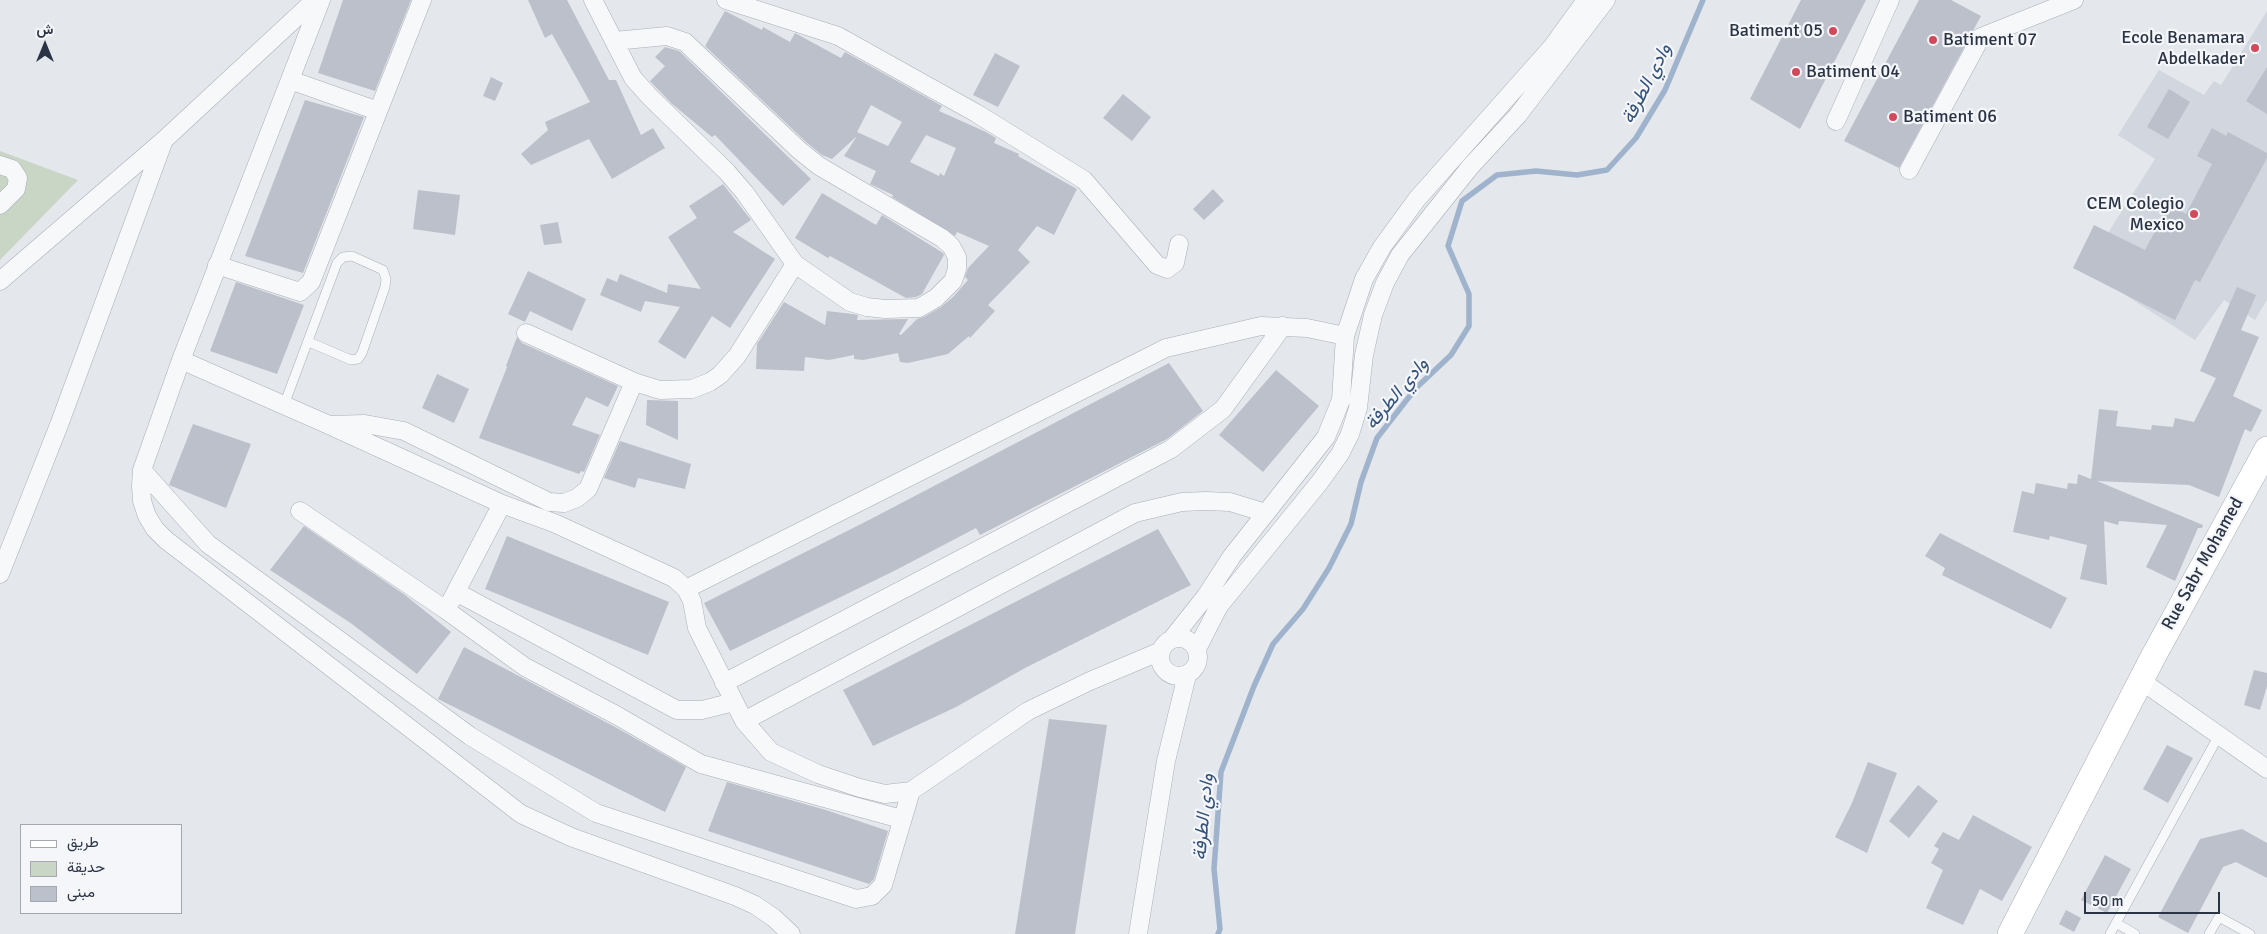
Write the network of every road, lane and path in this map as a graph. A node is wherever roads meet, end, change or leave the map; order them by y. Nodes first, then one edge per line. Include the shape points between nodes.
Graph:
1 (315, 0) edge
2 (320, 0) edge
3 (422, 0) edge
4 (593, 0) edge
5 (726, 0) edge
6 (1586, 0) edge
7 (1606, 0) edge
8 (1890, 0) edge
9 (2074, 0) edge
10 (614, 41) junction
11 (290, 80) junction
12 (378, 111) junction
13 (1836, 121) dead end
14 (164, 140) junction
15 (0, 164) edge
16 (1909, 170) dead end
17 (0, 205) edge
18 (1179, 244) dead end
19 (795, 264) junction
20 (218, 265) junction
21 (0, 281) edge
22 (1283, 326) junction
23 (526, 332) dead end
24 (1345, 336) junction
25 (308, 342) junction
26 (181, 360) junction
27 (634, 382) junction
28 (284, 405) junction
29 (329, 425) junction
30 (2267, 449) edge
31 (142, 470) junction
32 (502, 504) junction
33 (300, 512) dead end
34 (1266, 513) junction
35 (0, 574) edge
36 (686, 589) junction
37 (456, 592) junction
38 (446, 610) junction
39 (1166, 646) junction
40 (1197, 649) junction
41 (1187, 675) junction
42 (2140, 680) junction
43 (724, 683) junction
44 (734, 702) junction
45 (744, 721) junction
46 (2218, 736) junction
47 (2267, 770) edge
48 (911, 790) junction
49 (901, 819) junction
50 (2116, 923) junction
51 (791, 934) edge
52 (1138, 934) edge
53 (2010, 934) edge
54 (2110, 934) edge
55 (2135, 934) edge
56 (2209, 934) edge
57 (2250, 934) edge

1 - 14 street
2 - 11 street
3 - 12 street
4 - 10 street
5 - 18 street via 838,36 976,113 1084,180 1157,265 1167,269 1175,263
6 - 24 street via 1552,47 1417,199 1382,247 1364,279
7 - 40 street via 1518,115 1470,167 1400,255 1373,315 1364,355 1358,408 1340,454 1219,606
8 - 13 street
9 - 16 street via 1981,37
10 - 19 street via 640,87 727,172
10 - 19 street via 667,36 685,42 819,166 942,238 957,257 958,269 946,289 919,308 886,309 850,302
11 - 12 street
11 - 20 street
12 - 20 street via 311,282 300,292
14 - 21 street
14 - 35 street via 59,425
15 - 17 street via 16,173 18,184
19 - 27 street via 737,356 720,375 692,389 676,391
20 - 26 street
22 - 24 street
22 - 36 street via 1261,326 1166,348
22 - 43 street via 1223,409 1171,449
23 - 27 street
24 - 34 street via 1341,400 1332,425 1318,449
25 - 25 lane via 342,257 352,256 383,270 385,287 358,359 351,360
25 - 28 lane
26 - 28 street
26 - 31 street
27 - 29 street via 588,489 564,503 549,502 404,431 365,424
28 - 29 street
29 - 32 street
30 - 42 street, Rue Sabr Mohamed
31 - 49 street via 208,544 470,736 596,813 856,898 872,896 882,885
31 - 51 street via 140,486 145,508 155,529 166,540 520,814 571,837 755,905
32 - 36 street via 554,523 674,578
32 - 37 street
33 - 38 street
34 - 39 street
34 - 45 street via 1230,502 1205,500 1135,513
36 - 43 street via 692,601 697,628
37 - 38 street
37 - 44 street via 677,710 702,710
38 - 49 street via 525,667 701,764
39 - 40 street via 1186,640
39 - 41 street via 1162,666 1166,672 1173,676
39 - 48 street via 1028,711
40 - 41 street via 1197,664
41 - 52 street via 1166,761
42 - 46 street
42 - 53 street, Rue Sabr Mohamed
43 - 44 street
44 - 45 street
45 - 48 street via 771,752 818,774 885,794
46 - 47 street
46 - 50 lane
48 - 49 street
50 - 54 lane
50 - 55 lane
56 - 57 lane via 2219,917

